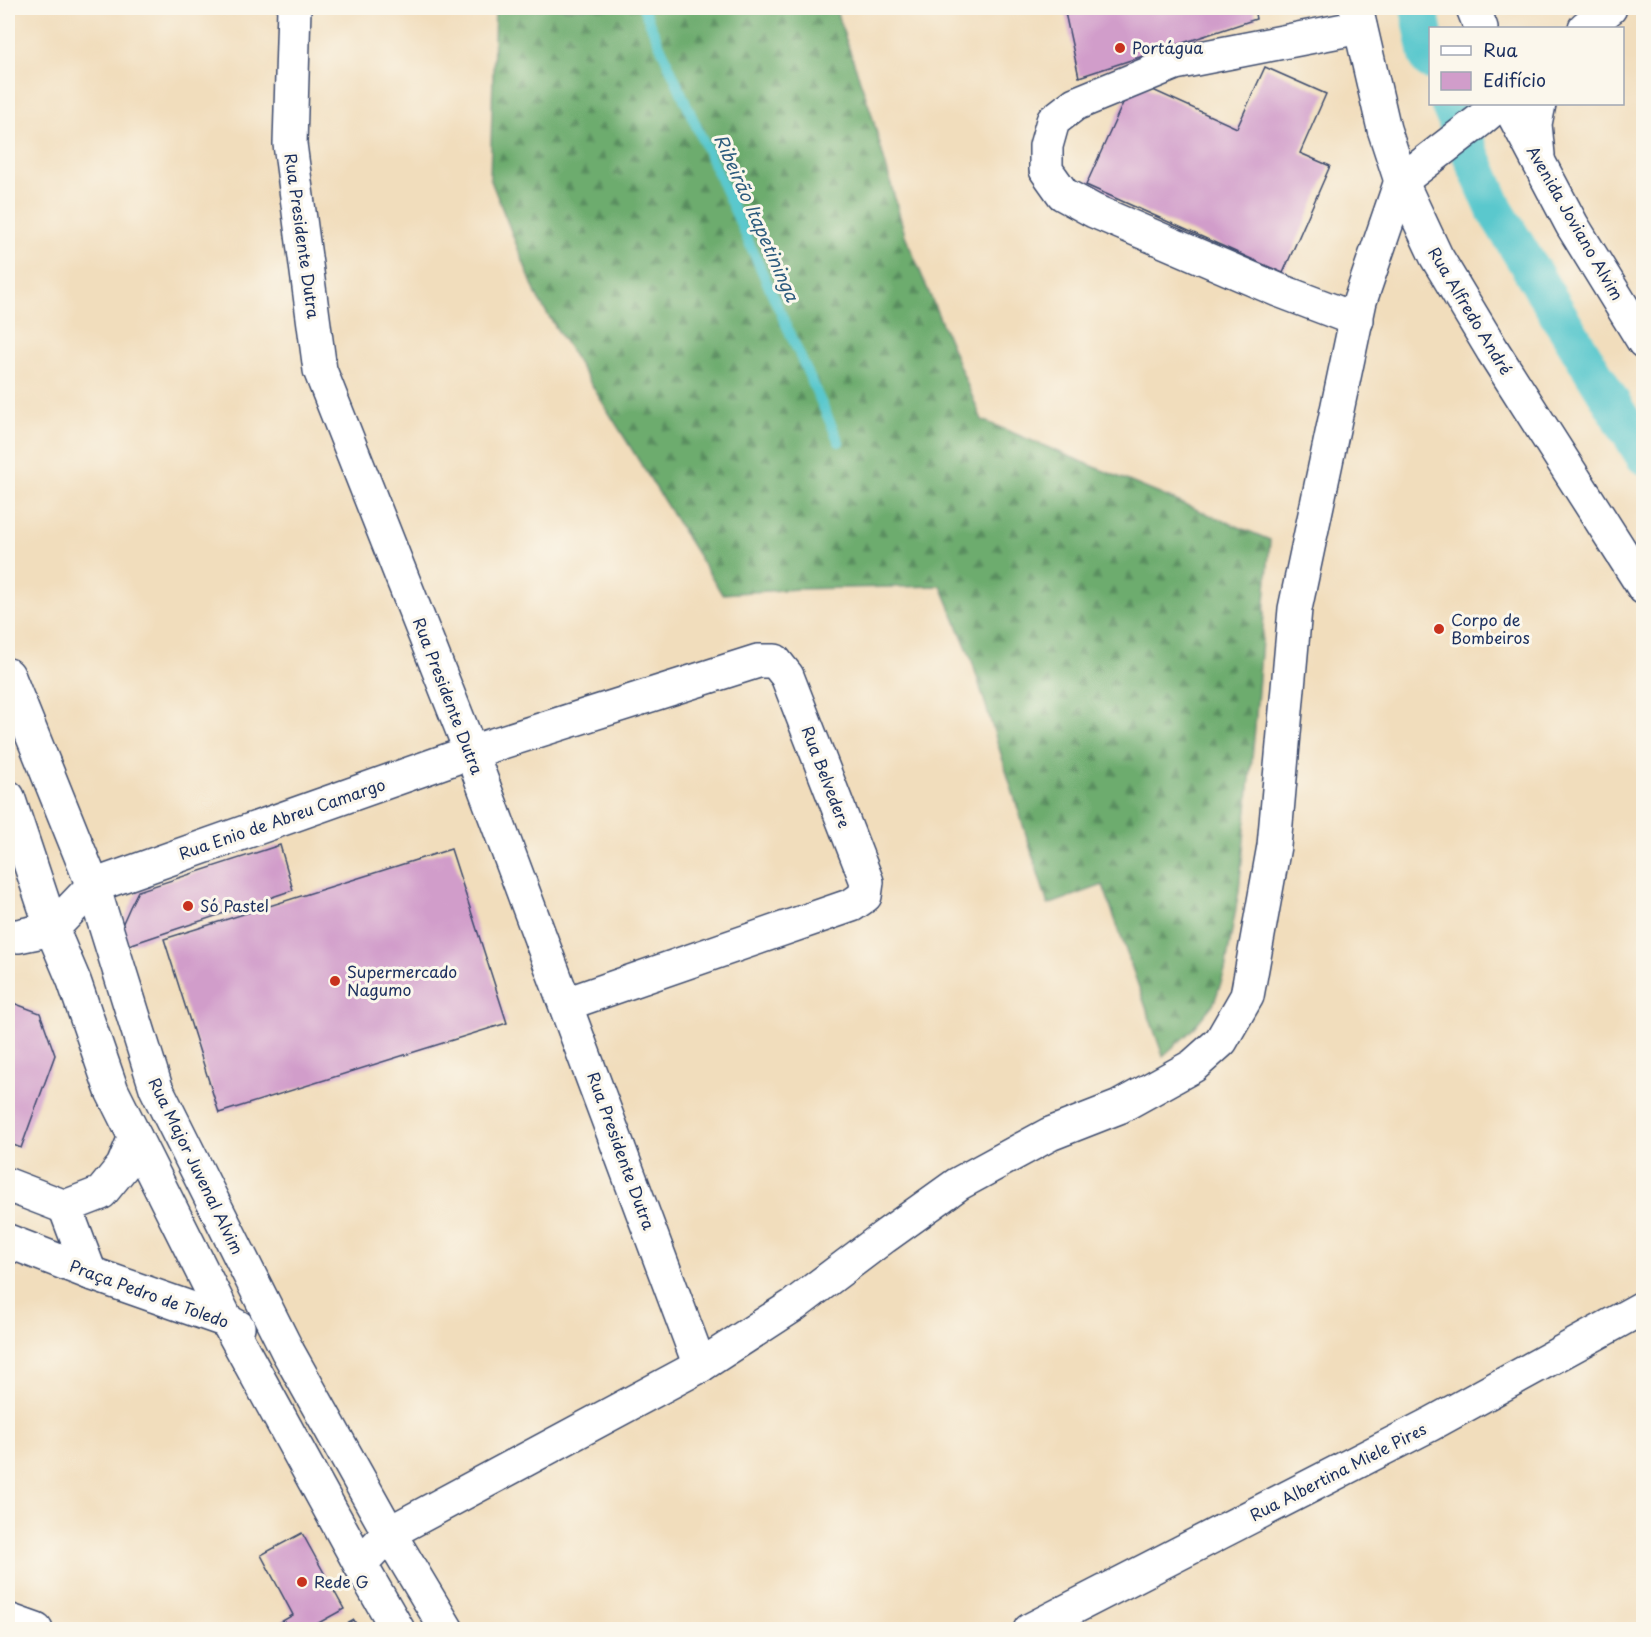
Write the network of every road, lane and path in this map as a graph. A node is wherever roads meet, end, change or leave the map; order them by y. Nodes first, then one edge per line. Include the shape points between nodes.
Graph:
1 (294, 8) edge
2 (1610, 8) edge
3 (1358, 17) edge
4 (1587, 27) edge
5 (1509, 105) edge
6 (1539, 105) edge
7 (1489, 112) edge
8 (1539, 163) junction
9 (1413, 172) junction
10 (1357, 320) junction
11 (1644, 342) edge
12 (1644, 588) edge
13 (8, 675) edge
14 (471, 752) junction
15 (8, 797) edge
16 (93, 886) junction
17 (52, 928) junction
18 (8, 936) edge
19 (566, 1004) junction
20 (135, 1137) junction
21 (8, 1185) edge
22 (65, 1207) junction
23 (8, 1241) edge
24 (90, 1273) junction
25 (1644, 1307) edge
26 (227, 1321) junction
27 (288, 1352) junction
28 (700, 1366) junction
29 (388, 1533) junction
30 (360, 1564) junction
31 (8, 1620) edge
32 (36, 1629) edge
33 (398, 1629) edge
34 (447, 1629) edge
35 (1030, 1629) edge

1 - 14 street, Rua Presidente Dutra via 290,144 320,370
2 - 4 street
3 - 9 street, Rua Alfredo André via 1384,129
3 - 10 street via 1175,63 1075,104 1053,121 1046,146 1047,170 1063,194 1278,290
5 - 8 street, Avenida Joviano Alvim
6 - 8 street via 1535,124
7 - 9 street
8 - 11 street, Avenida Joviano Alvim
9 - 10 street via 1360,301
9 - 12 street, Rua Alfredo André via 1436,256
10 - 28 street via 1295,609 1274,846 1247,996 1221,1041 1193,1066 1119,1107 1050,1134 958,1184 794,1305
13 - 16 street, Rua Major Juvenal Alvim
14 - 16 street, Rua Enio de Abreu Camargo
14 - 19 street, Rua Presidente Dutra
14 - 19 street, Rua Belvedere via 758,661 775,661 787,676 867,882 865,896 852,905
15 - 17 street
16 - 17 street
16 - 27 street, Rua Major Juvenal Alvim via 156,1088
17 - 18 street
17 - 20 street via 112,1091
19 - 28 street, Rua Presidente Dutra
20 - 22 street via 123,1166 101,1193
20 - 26 street
21 - 22 street
22 - 24 street
23 - 24 street, Praça Pedro de Toledo
24 - 26 street, Praça Pedro de Toledo
25 - 35 street, Rua Albertina Miele Pires via 1431,1424
26 - 27 street, Praça Pedro de Toledo
26 - 30 street
27 - 29 street, Rua Major Juvenal Alvim
28 - 29 street
29 - 30 street
29 - 34 street, Rua Major Juvenal Alvim
30 - 33 street
31 - 32 street

